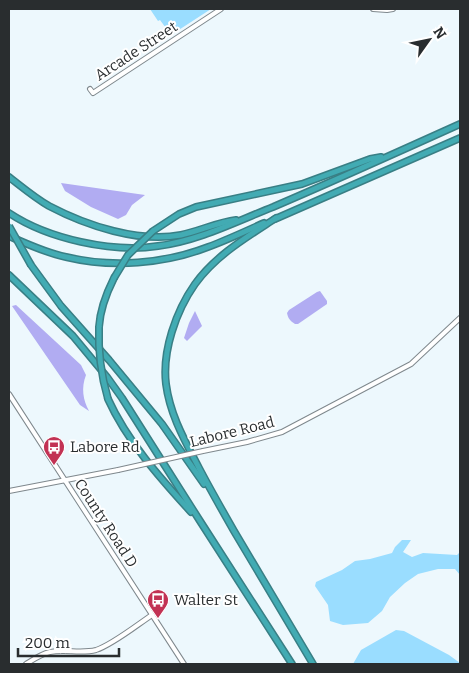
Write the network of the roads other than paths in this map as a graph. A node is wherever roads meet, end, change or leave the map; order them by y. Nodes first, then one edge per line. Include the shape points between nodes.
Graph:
1 (221, 9) edge
2 (372, 9) edge
3 (393, 9) edge
4 (90, 90) dead end
5 (460, 124) edge
6 (460, 138) edge
7 (389, 156) junction
8 (9, 177) edge
9 (9, 213) edge
10 (276, 218) junction
11 (244, 219) junction
12 (9, 226) edge
13 (9, 236) edge
14 (9, 275) edge
15 (460, 318) edge
16 (9, 394) edge
17 (65, 480) junction
18 (9, 491) edge
19 (218, 503) junction
20 (200, 522) junction
21 (152, 615) junction
22 (26, 664) edge
23 (184, 664) edge
24 (292, 664) edge
25 (313, 664) edge

1 - 4 street, Arcade Street via 93,93
2 - 3 street
5 - 7 highway
6 - 10 highway
7 - 11 highway
7 - 20 highway, bridge via 370,159 302,184 196,207 179,214 153,231 128,255 114,278 102,305 98,328 99,359 108,399 133,442
8 - 11 highway via 48,205 79,220 136,236 180,235
9 - 11 highway via 50,233 85,243 123,248 189,240
10 - 13 highway via 207,248 168,259 131,263 99,263 65,257
10 - 19 highway via 225,252 195,284 181,307 167,356 166,383 177,427
12 - 19 highway, bridge via 31,265 61,306 162,424
14 - 20 highway via 73,336 107,377
15 - 17 street, Labore Road, bridge via 411,364 282,432
16 - 17 street, County Road D
17 - 18 street, Labore Road
17 - 21 street, County Road D
19 - 25 highway
20 - 24 highway
21 - 22 street via 100,649 51,652
21 - 23 street, County Road D

